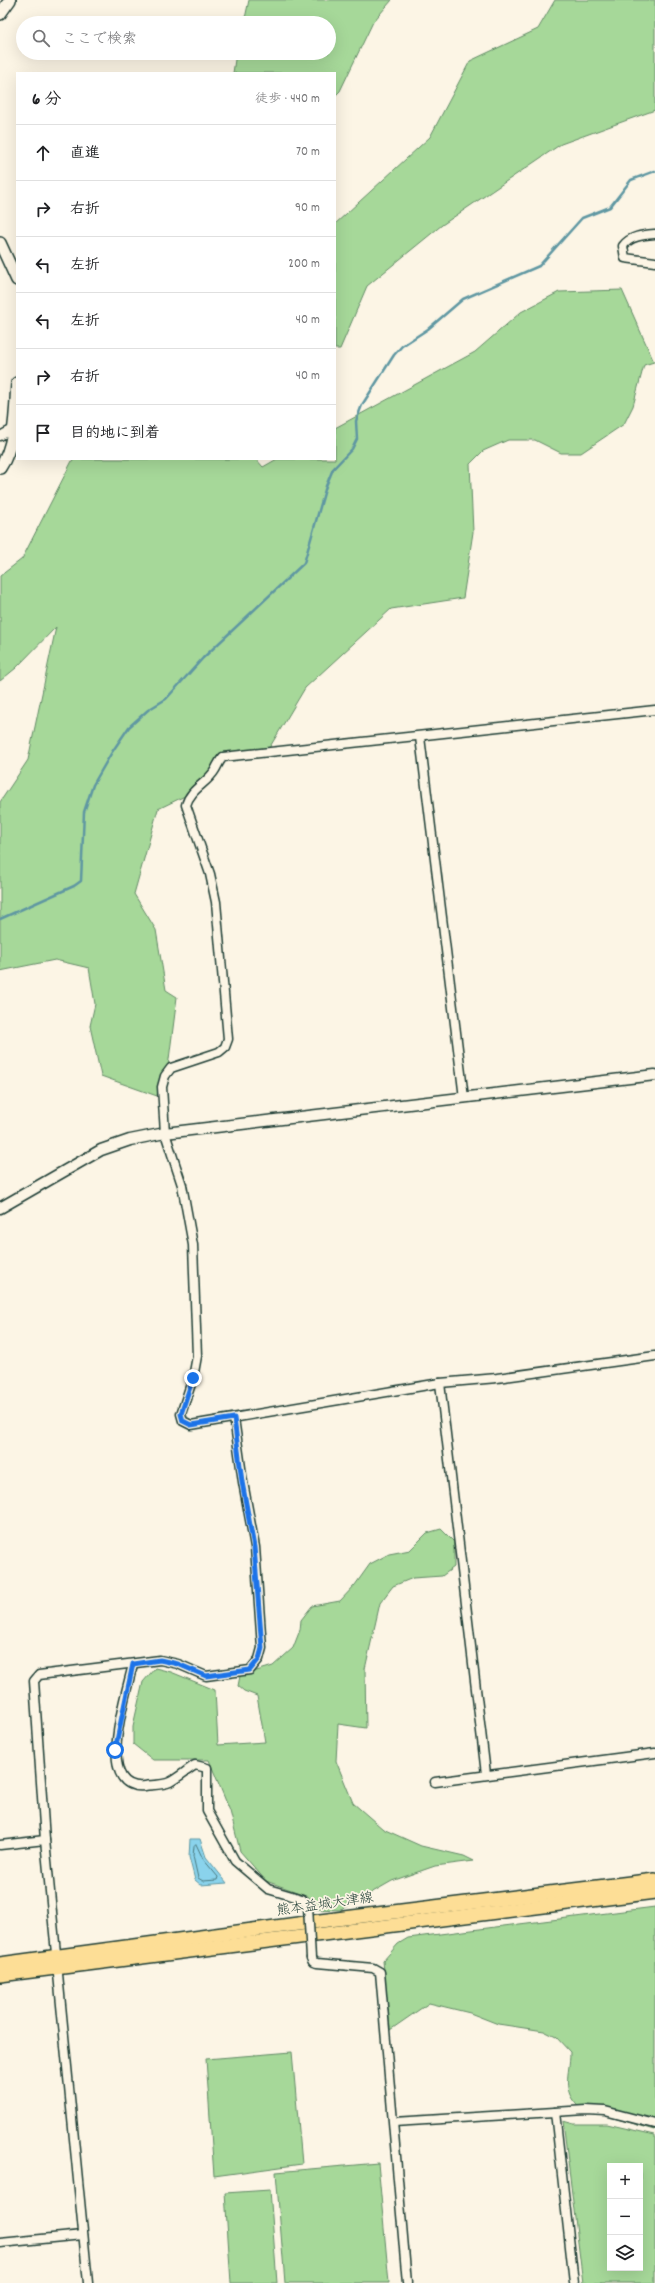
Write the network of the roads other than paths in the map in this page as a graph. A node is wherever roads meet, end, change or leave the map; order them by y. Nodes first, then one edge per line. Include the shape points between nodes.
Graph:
1 (10, 0) edge
2 (0, 14) edge
3 (655, 234) edge
4 (0, 243) edge
5 (655, 262) edge
6 (16, 278) edge
7 (16, 394) edge
8 (13, 429) junction
9 (0, 436) edge
10 (0, 468) edge
11 (655, 710) edge
12 (420, 737) junction
13 (655, 1075) edge
14 (464, 1098) junction
15 (165, 1133) junction
16 (0, 1208) edge
17 (655, 1356) edge
18 (440, 1383) junction
19 (234, 1418) junction
20 (133, 1664) junction
21 (655, 1753) edge
22 (486, 1774) junction
23 (435, 1782) dead end
24 (45, 1840) junction
25 (0, 1844) edge
26 (655, 1880) edge
27 (655, 1892) edge
28 (58, 1962) junction
29 (0, 1964) edge
30 (0, 1975) edge
31 (555, 2112) junction
32 (394, 2122) junction
33 (655, 2124) edge
34 (83, 2235) junction
35 (0, 2243) edge
36 (88, 2283) edge
37 (407, 2283) edge
38 (574, 2283) edge

1 - 2 main road
3 - 5 street via 638,236 623,246 625,258
4 - 6 main road
7 - 8 main road
8 - 9 street
8 - 10 main road via 7,458
11 - 12 street
12 - 14 street
12 - 15 street via 223,757 215,771 188,796 186,805 210,874 216,902 228,1038 225,1047 218,1052 171,1068 165,1076 162,1087
13 - 14 street
14 - 15 street
15 - 16 street via 130,1140 101,1150
15 - 19 street via 182,1185 193,1245 197,1356 181,1414 183,1421 191,1425
17 - 18 street via 497,1378
18 - 19 street
18 - 22 street
19 - 20 street via 254,1547 262,1648 259,1659 250,1670 206,1676 178,1664 160,1660
20 - 24 street via 38,1675 34,1681
20 - 32 street, bridge via 117,1735 117,1768 127,1781 138,1786 168,1783 195,1765 208,1768 207,1811 235,1861 268,1889 302,1899 308,1907 313,1962 373,1968 380,1972
21 - 22 street
22 - 23 street
24 - 25 street
24 - 28 street
26 - 28 main road, 熊本益城大津線 via 320,1922
27 - 28 main road, 熊本益城大津線
28 - 29 main road, 熊本益城大津線
28 - 30 main road, 熊本益城大津線
28 - 34 street
31 - 32 street
31 - 33 street via 605,2111
31 - 38 street
32 - 37 street
34 - 35 street
34 - 36 street

